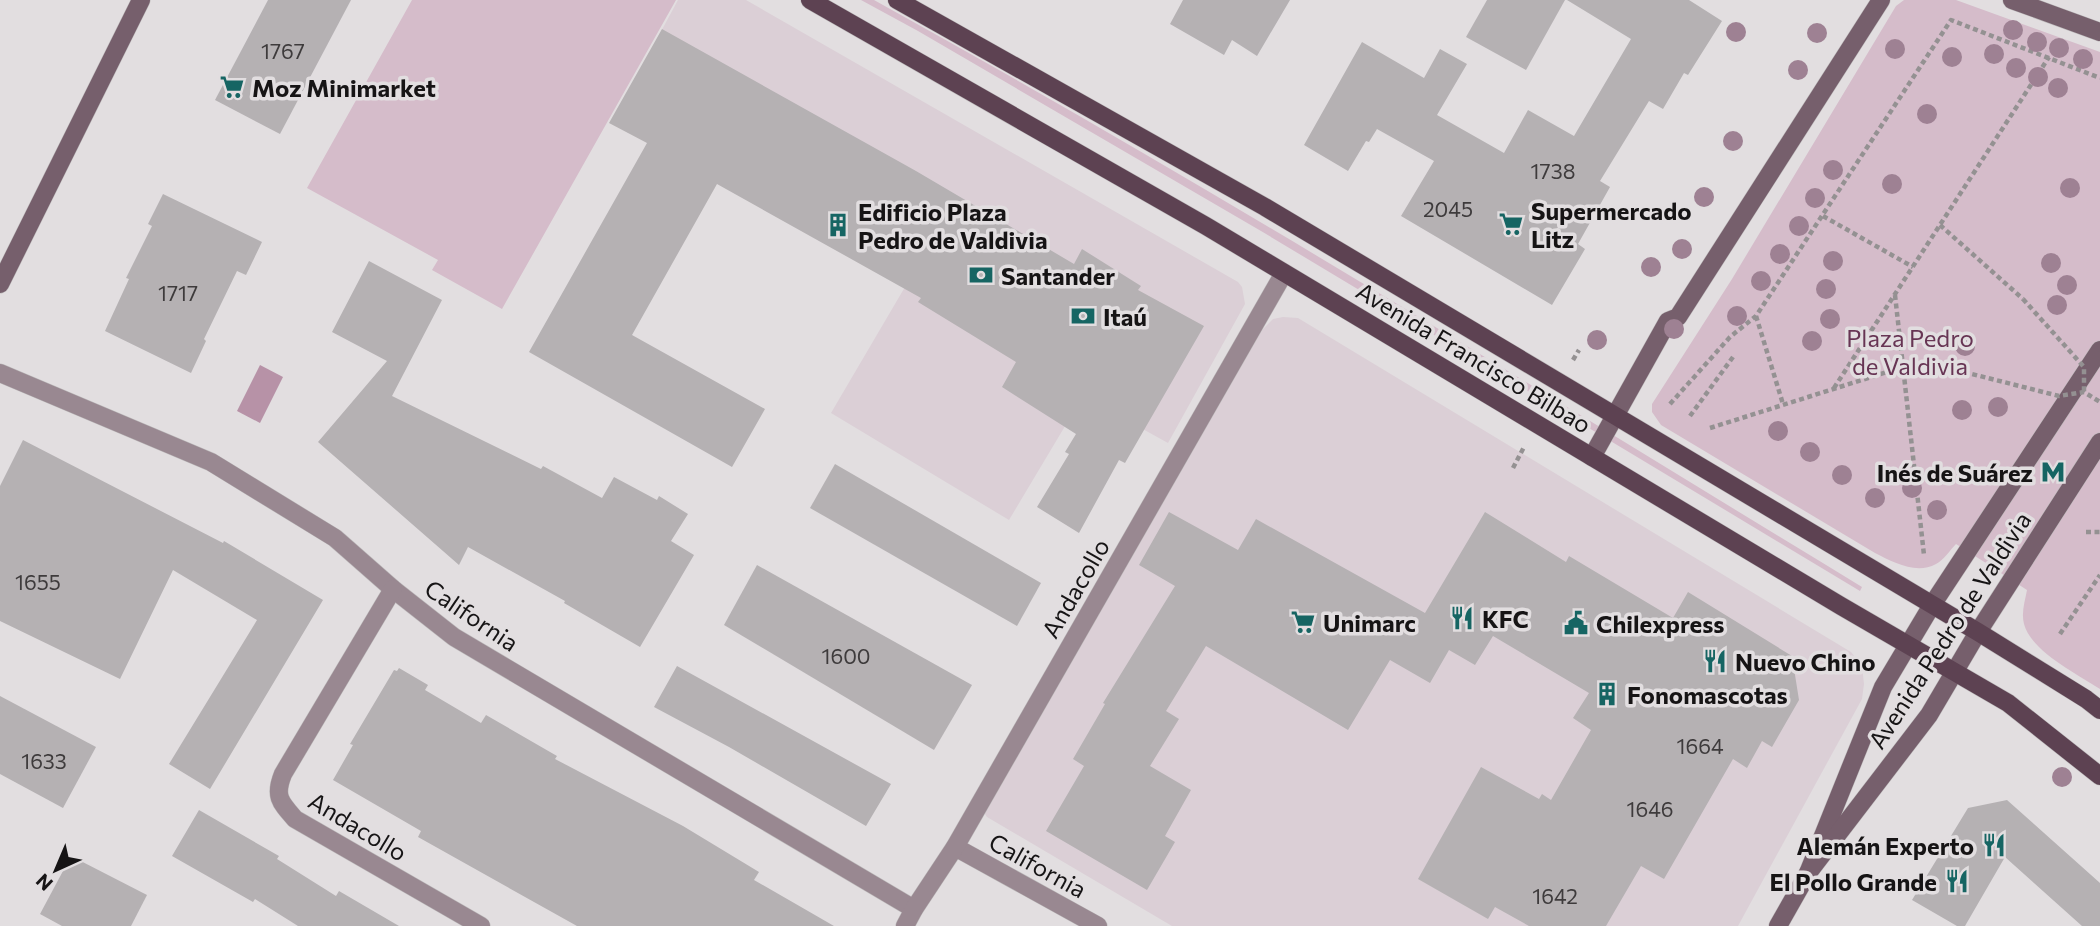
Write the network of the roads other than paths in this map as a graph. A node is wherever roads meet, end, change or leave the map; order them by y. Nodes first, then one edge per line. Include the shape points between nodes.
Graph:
1 (141, 0) edge
2 (810, 0) edge
3 (897, 0) edge
4 (1881, 0) edge
5 (2012, 0) edge
6 (2100, 32) edge
7 (1284, 273) junction
8 (0, 284) edge
9 (2100, 350) edge
10 (0, 373) edge
11 (1616, 416) junction
12 (2100, 442) edge
13 (1592, 457) junction
14 (393, 589) junction
15 (1932, 605) junction
16 (1978, 632) junction
17 (1908, 646) junction
18 (1954, 674) junction
19 (2100, 710) edge
20 (2100, 776) edge
21 (955, 847) junction
22 (1808, 873) junction
23 (914, 909) junction
24 (481, 926) edge
25 (905, 926) edge
26 (1098, 926) edge
27 (1779, 926) edge

1 - 8 main road
2 - 7 main road, Avenida Francisco Bilbao
3 - 11 main road, Avenida Francisco Bilbao via 1265,207
4 - 11 main road via 1678,317 1668,321
5 - 6 main road
7 - 13 main road, Avenida Francisco Bilbao
7 - 21 street, Andacollo
9 - 15 main road, Avenida Pedro de Valdivia
10 - 14 street, California via 211,462 334,538
11 - 13 main road
11 - 15 main road, Avenida Francisco Bilbao
12 - 16 main road, Avenida Pedro de Valdivia
13 - 17 main road, Avenida Francisco Bilbao
14 - 23 street, California via 454,637
14 - 24 street, Andacollo via 277,789 281,803 295,819
15 - 16 main road, Avenida Francisco Bilbao
15 - 17 main road, Avenida Pedro de Valdivia
16 - 18 main road, Avenida Pedro de Valdivia
16 - 19 main road, Avenida Francisco Bilbao
17 - 18 main road, Avenida Francisco Bilbao
17 - 22 main road, Avenida Pedro de Valdivia via 1883,687
18 - 20 main road, Avenida Francisco Bilbao via 2008,704
18 - 22 main road, Avenida Pedro de Valdivia via 1929,715
21 - 23 street, Andacollo
21 - 26 street, California
22 - 27 main road, Avenida Pedro de Valdivia
23 - 25 street, Andacollo

